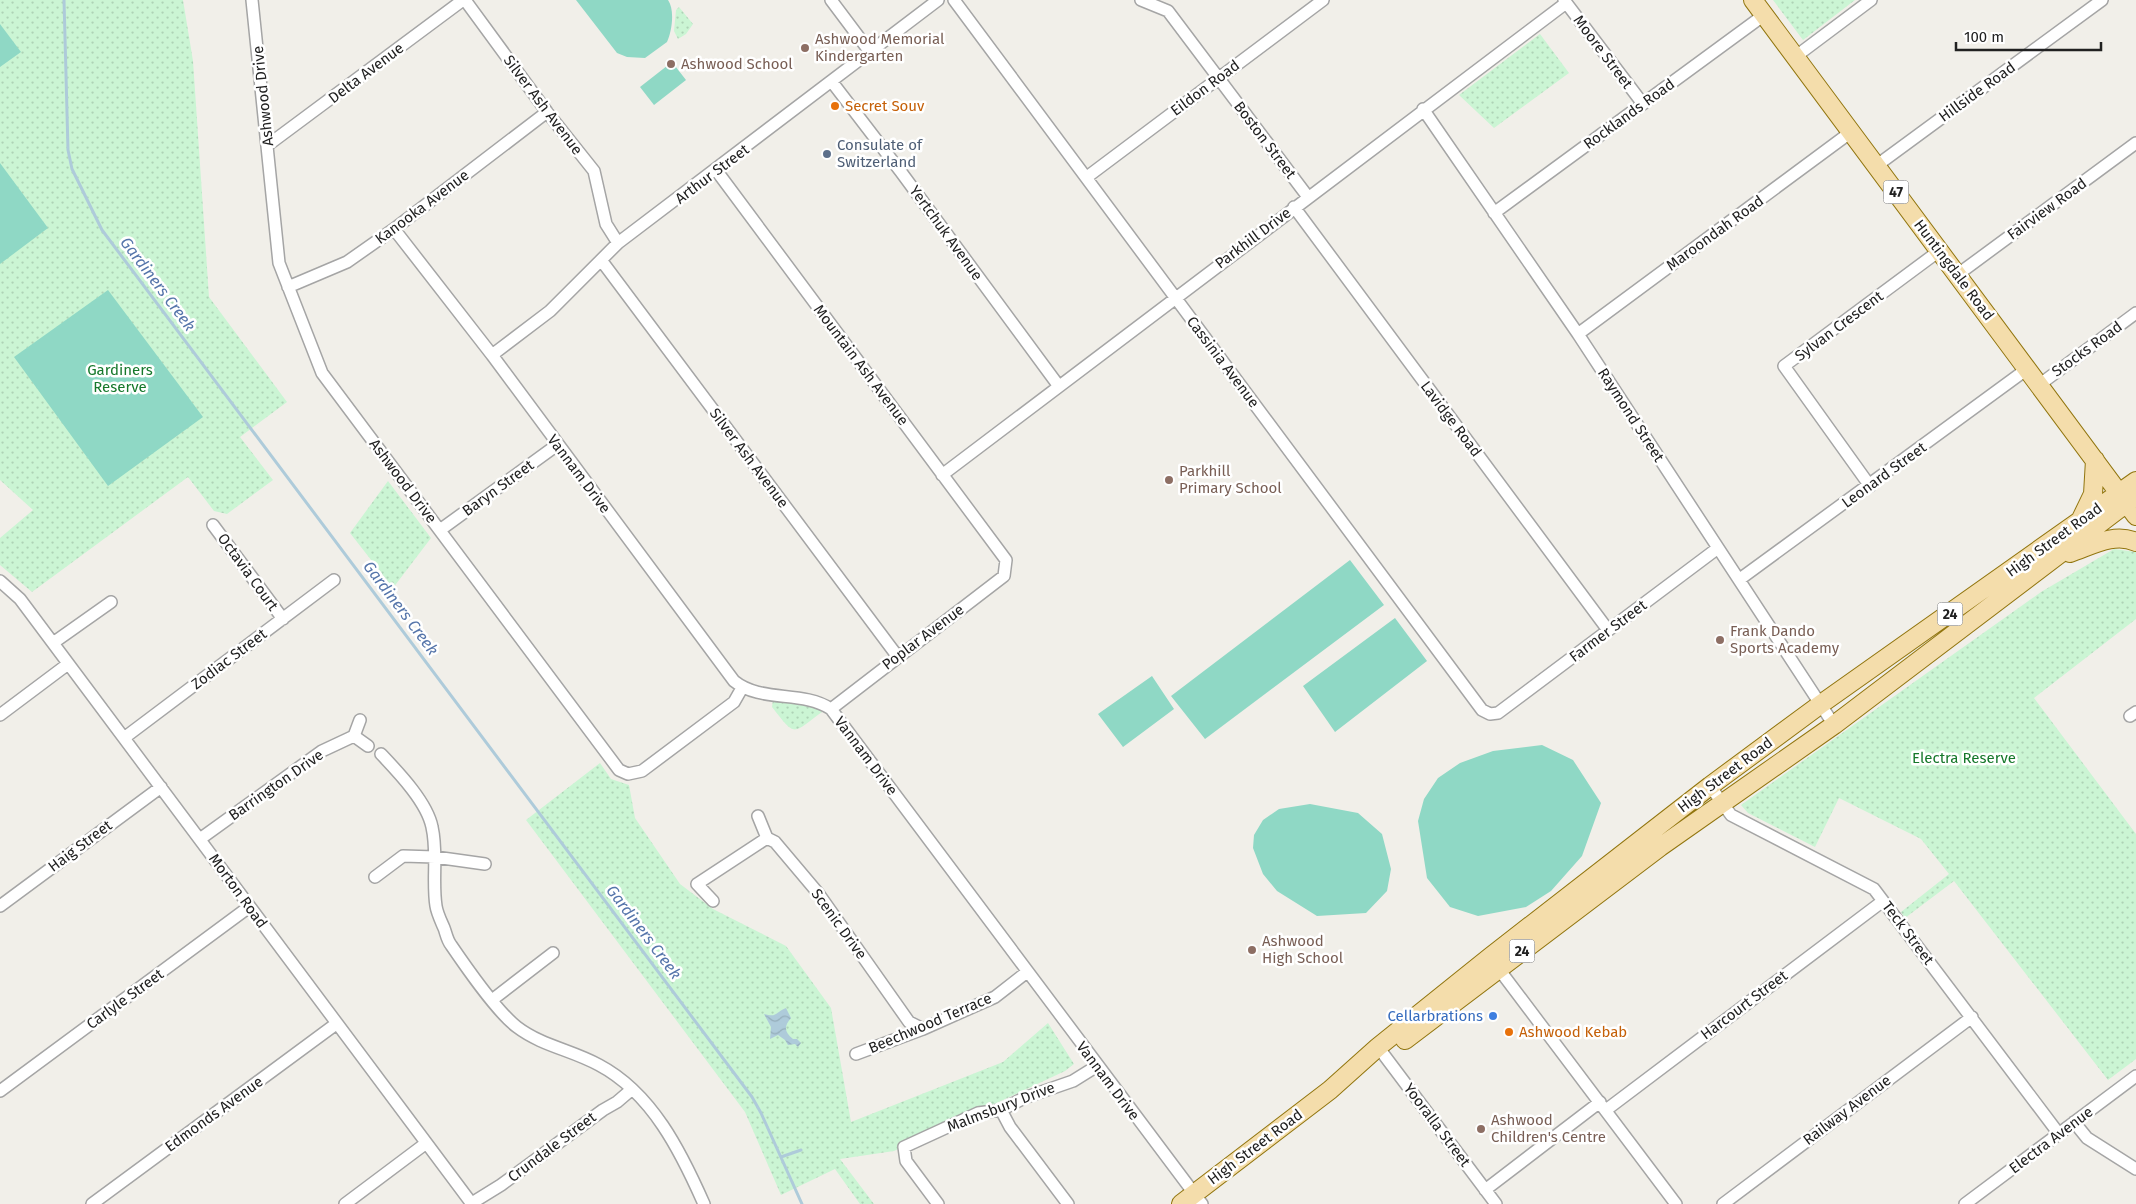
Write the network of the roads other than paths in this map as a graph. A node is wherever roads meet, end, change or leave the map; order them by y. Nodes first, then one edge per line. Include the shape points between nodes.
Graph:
1 (252, 0) edge
2 (464, 0) edge
3 (831, 0) edge
4 (938, 0) edge
5 (954, 0) edge
6 (1141, 0) edge
7 (1323, 0) edge
8 (1753, 0) edge
9 (1871, 0) edge
10 (2102, 0) edge
11 (1565, 1) edge
12 (1155, 3) edge
13 (1764, 14) junction
14 (870, 52) junction
15 (1795, 57) junction
16 (1219, 78) junction
17 (832, 82) junction
18 (1643, 104) junction
19 (1423, 109) junction
20 (547, 112) junction
21 (1851, 132) junction
22 (2136, 143) edge
23 (268, 145) junction
24 (1876, 166) junction
25 (716, 170) junction
26 (1087, 177) junction
27 (1308, 197) junction
28 (1294, 207) junction
29 (1494, 213) junction
30 (394, 229) junction
31 (618, 243) junction
32 (1939, 251) junction
33 (601, 260) junction
34 (1957, 275) junction
35 (288, 287) junction
36 (1175, 297) junction
37 (2136, 313) edge
38 (1578, 334) junction
39 (492, 355) junction
40 (2027, 369) junction
41 (1058, 385) junction
42 (2039, 385) junction
43 (557, 445) junction
44 (2095, 460) junction
45 (942, 475) junction
46 (2136, 482) edge
47 (1870, 486) junction
48 (2130, 502) edge
49 (2079, 523) junction
50 (214, 525) dead end
51 (440, 530) junction
52 (2136, 542) edge
53 (1718, 548) junction
54 (1006, 560) joint
55 (2054, 560) junction
56 (1740, 579) junction
57 (334, 580) dead end
58 (0, 581) edge
59 (111, 602) dead end
60 (283, 619) junction
61 (1608, 630) junction
62 (53, 643) junction
63 (898, 657) junction
64 (68, 664) junction
65 (742, 688) junction
66 (1821, 704) junction
67 (831, 709) junction
68 (1498, 714) joint
69 (0, 715) edge
70 (360, 720) dead end
71 (1834, 725) junction
72 (354, 736) junction
73 (124, 738) junction
74 (368, 746) dead end
75 (381, 754) dead end
76 (1710, 786) junction
77 (161, 787) junction
78 (1722, 804) junction
79 (758, 816) dead end
80 (768, 838) junction
81 (200, 839) junction
82 (435, 857) junction
83 (485, 864) dead end
84 (375, 876) dead end
85 (1883, 900) junction
86 (713, 901) dead end
87 (0, 906) edge
88 (249, 907) junction
89 (553, 953) dead end
90 (1494, 963) junction
91 (1027, 972) junction
92 (492, 1000) junction
93 (1972, 1017) junction
94 (336, 1024) junction
95 (923, 1029) junction
96 (1381, 1051) junction
97 (856, 1054) dead end
98 (1097, 1066) junction
99 (2136, 1076) edge
100 (628, 1087) junction
101 (0, 1091) edge
102 (1603, 1106) junction
103 (1001, 1110) junction
104 (2074, 1122) junction
105 (2059, 1134) junction
106 (425, 1144) junction
107 (2136, 1169) edge
108 (501, 1185) junction
109 (1485, 1190) junction
110 (1192, 1201) edge
111 (92, 1204) edge
112 (345, 1204) edge
113 (472, 1204) edge
114 (481, 1204) edge
115 (704, 1204) edge
116 (938, 1204) edge
117 (1068, 1204) edge
118 (1496, 1204) edge
119 (1676, 1204) edge
120 (1723, 1204) edge
121 (1965, 1204) edge

1 - 23 street, Ashwood Drive
2 - 20 street, Silver Ash Avenue
2 - 23 street, Delta Avenue
3 - 14 street
4 - 14 street, Arthur Street
5 - 26 street, Cassinia Avenue
6 - 12 street, Boston Street
7 - 16 street, Eildon Road
8 - 13 main road, Huntingdale Road / 47
9 - 15 street
10 - 24 street, Hillside Road
11 - 18 street, Moore Street
11 - 19 street, Parkhill Drive
12 - 16 street, Boston Street via 1168,11
13 - 15 main road, Huntingdale Road / 47
13 - 18 street, Rocklands Road
14 - 17 street, Arthur Street
15 - 21 main road, Huntingdale Road / 47
16 - 26 street, Eildon Road
16 - 27 street, Boston Street
17 - 25 street, Arthur Street
17 - 41 street, Yertchuk Avenue
18 - 29 street, Rocklands Road
19 - 27 street, Parkhill Drive
19 - 29 street, Raymond Street
20 - 30 street, Kanooka Avenue
20 - 31 street, Silver Ash Avenue via 594,171 606,224
21 - 24 main road, Huntingdale Road / 47
21 - 38 street, Maroondah Road
22 - 34 street, Fairview Road
23 - 35 street, Ashwood Drive via 279,263
24 - 32 main road, Huntingdale Road / 47
25 - 31 street, Arthur Street
25 - 45 street, Mountain Ash Avenue
26 - 36 street, Cassinia Avenue
27 - 28 street, Parkhill Drive
28 - 36 street, Parkhill Drive
28 - 61 street, Lavidge Road
29 - 38 street, Raymond Street
30 - 35 street, Kanooka Avenue via 347,262
30 - 39 street, Vannam Drive
31 - 33 street, Arthur Street
32 - 34 main road, Huntingdale Road / 47
32 - 47 street, Sylvan Crescent via 1784,366
33 - 39 street, Arthur Street via 550,311
33 - 63 street, Silver Ash Avenue
34 - 40 main road, Huntingdale Road / 47
35 - 51 street, Ashwood Drive via 322,373
36 - 41 street, Parkhill Drive
36 - 68 street, Cassinia Avenue via 1482,710
37 - 42 street, Stocks Road
38 - 53 street, Raymond Street
39 - 43 street, Vannam Drive
40 - 42 main road, Huntingdale Road / 47
40 - 47 street, Leonard Street
41 - 45 street, Parkhill Drive
42 - 44 main road, Huntingdale Road / 47
43 - 51 street, Baryn Street
43 - 65 street, Vannam Drive
44 - 48 main road, Huntingdale Road / 47
44 - 49 main road via 2093,494
45 - 54 street, Mountain Ash Avenue
46 - 48 main road, High Street Road / 24
47 - 56 street, Leonard Street
48 - 49 main road, High Street Road / 24
48 - 55 main road, High Street Road / 24
49 - 66 main road, High Street Road / 24
50 - 60 street, Octavia Court
51 - 65 street, Ashwood Drive via 619,770 628,774 642,771 734,702
52 - 55 main road via 2117,538
53 - 56 street, Raymond Street
53 - 61 street, Farmer Street
54 - 63 street, Poplar Avenue via 1004,576
55 - 71 main road, High Street Road / 24
56 - 66 street, Raymond Street
57 - 60 street, Zodiac Street
58 - 62 street, Morton Road via 20,599
59 - 62 street
60 - 73 street, Zodiac Street
61 - 68 street, Farmer Street
62 - 64 street, Morton Road
63 - 67 street, Poplar Avenue
64 - 69 street
64 - 73 street, Morton Road
65 - 67 street, Vannam Drive via 815,702
66 - 71 street, Raymond Street
66 - 76 main road, High Street Road / 24
67 - 91 street, Vannam Drive
70 - 72 street
71 - 78 main road, High Street Road / 24
72 - 74 street
72 - 81 street, Barrington Drive via 322,751
73 - 77 street, Morton Road
75 - 82 street via 427,811
76 - 78 street, Teck Street
76 - 90 main road, High Street Road / 24
77 - 81 street, Morton Road
77 - 87 street, Haig Street
78 - 85 street, Teck Street via 1731,815 1874,889
78 - 90 main road, High Street Road / 24
79 - 80 street, Scenic Drive
80 - 86 street via 697,884
80 - 95 street, Scenic Drive via 776,842 818,893 909,1022
81 - 88 street, Morton Road
82 - 83 street
82 - 84 street via 402,856
82 - 92 street via 436,907 449,943
85 - 93 street, Teck Street
85 - 102 street, Harcourt Street
88 - 94 street, Morton Road
88 - 101 street, Carlyle Street
89 - 92 street
90 - 96 main road, High Street Road / 24
90 - 102 street
91 - 95 street, Beechwood Terrace via 995,997
91 - 98 street, Vannam Drive
92 - 100 street via 515,1026 535,1039 599,1064
93 - 105 street, Teck Street
93 - 120 street, Railway Avenue
94 - 106 street, Morton Road
94 - 111 street, Edmonds Avenue
95 - 97 street, Beechwood Terrace
96 - 109 street, Yooralla Street
96 - 110 main road, High Street Road / 24
98 - 103 street, Malmsbury Drive via 1073,1081 1024,1098
98 - 110 street, Vannam Drive
99 - 104 street, Electra Avenue
100 - 108 street, Crundale Street via 617,1102
100 - 115 street via 670,1136
102 - 109 street, Harcourt Street
102 - 119 street
103 - 116 street, Malmsbury Drive via 978,1114 904,1147 906,1161
103 - 117 street via 1010,1128
104 - 105 street, Electra Avenue
104 - 107 street via 2087,1138
105 - 121 street, Electra Avenue
106 - 112 street
106 - 113 street, Morton Road
108 - 113 street, Crundale Street
108 - 114 street, Crundale Street
109 - 118 street, Yooralla Street

